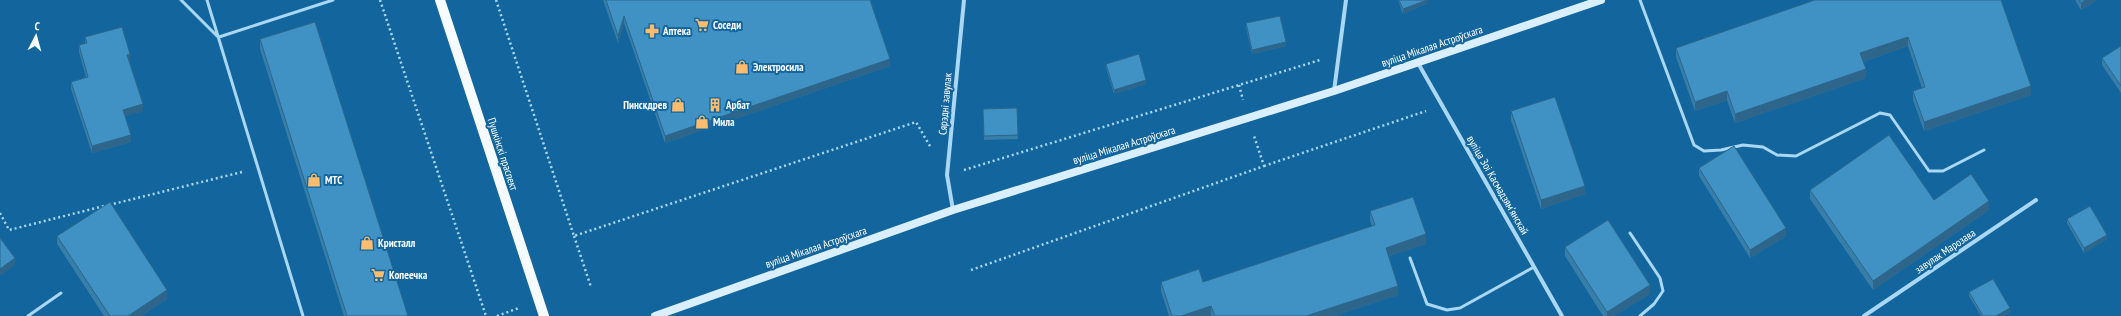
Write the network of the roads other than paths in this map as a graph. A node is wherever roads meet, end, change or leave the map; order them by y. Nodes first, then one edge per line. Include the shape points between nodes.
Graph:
1 (181, 0) edge
2 (207, 0) edge
3 (333, 0) edge
4 (440, 0) edge
5 (964, 0) edge
6 (1346, 0) edge
7 (1601, 0) edge
8 (1640, 0) edge
9 (219, 37) junction
10 (1418, 63) junction
11 (1334, 92) junction
12 (1984, 150) dead end
13 (2036, 200) dead end
14 (953, 210) junction
15 (1630, 233) dead end
16 (1410, 258) dead end
17 (1534, 267) junction
18 (61, 293) dead end
19 (28, 316) edge
20 (302, 316) edge
21 (544, 316) edge
22 (655, 316) edge
23 (1562, 316) edge
24 (1640, 316) edge
25 (1864, 316) edge

1 - 9 lane
2 - 9 lane
3 - 9 lane
4 - 21 main road, Пушкінскі праспект
5 - 14 street, Сярэдні завулак via 947,175
6 - 11 street
7 - 10 main road, вуліца Мікалая Астроўскага
8 - 12 lane via 1694,146 1704,151 1743,145 1763,147 1777,155 1796,156 1880,113 1890,115 1929,171 1943,171
9 - 20 lane
10 - 11 main road, вуліца Мікалая Астроўскага
10 - 17 street, вуліца Зоі Касмадзямʼянскай
11 - 14 main road, вуліца Мікалая Астроўскага
13 - 25 street, завулак Марозава
14 - 22 main road, вуліца Мікалая Астроўскага
15 - 24 lane via 1660,278 1663,291 1654,304
16 - 17 lane via 1427,304 1447,310 1460,308
17 - 23 street, вуліца Зоі Касмадзямʼянскай
18 - 19 lane

